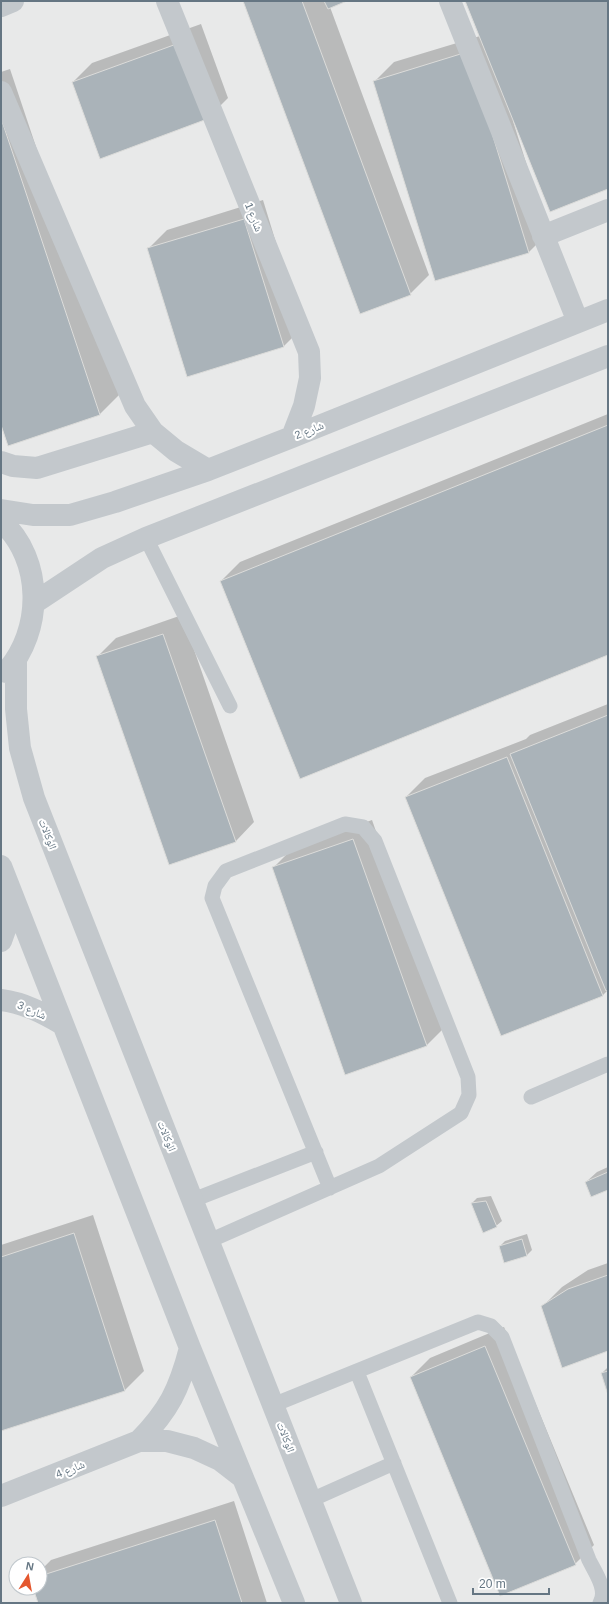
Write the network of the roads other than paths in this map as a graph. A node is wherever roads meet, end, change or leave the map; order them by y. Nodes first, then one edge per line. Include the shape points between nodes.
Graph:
1 (13, 1) edge
2 (167, 1) edge
3 (450, 1) edge
4 (1, 6) edge
5 (1, 92) edge
6 (608, 210) edge
7 (543, 236) junction
8 (608, 310) edge
9 (578, 322) junction
10 (608, 356) edge
11 (153, 432) junction
12 (292, 437) junction
13 (1, 462) edge
14 (208, 470) junction
15 (1, 510) edge
16 (1, 521) edge
17 (146, 538) junction
18 (34, 603) junction
19 (16, 661) junction
20 (1, 678) edge
21 (230, 706) dead end
22 (1, 866) edge
23 (12, 896) junction
24 (1, 941) edge
25 (1, 1000) edge
26 (62, 1024) junction
27 (608, 1064) edge
28 (531, 1097) dead end
29 (316, 1152) junction
30 (330, 1188) junction
31 (193, 1200) junction
32 (209, 1241) junction
33 (190, 1348) junction
34 (357, 1372) junction
35 (273, 1405) junction
36 (139, 1441) junction
37 (394, 1463) junction
38 (242, 1477) junction
39 (1, 1496) edge
40 (311, 1500) junction
41 (294, 1603) edge
42 (351, 1603) edge
43 (450, 1603) edge
44 (600, 1603) edge

1 - 4 street
2 - 12 street, شارع 1 via 309,352 310,378 306,399
3 - 7 street
5 - 11 street via 136,406
6 - 7 street
7 - 9 street
8 - 9 street, شارع 2
9 - 12 street, شارع 2
10 - 17 street
11 - 13 street via 37,468
11 - 14 street via 176,451
12 - 14 street, شارع 2
14 - 15 street, شارع 2 via 70,515 33,515
16 - 18 street via 22,549 32,576
17 - 18 street via 102,558
17 - 21 lane
18 - 19 street via 29,634
19 - 20 street
19 - 31 street, الوكالات via 16,709 20,748 34,798
22 - 23 street
23 - 24 street
23 - 26 street
25 - 26 street, شارع 3 via 38,1010
26 - 33 street
27 - 28 lane
29 - 30 lane
29 - 30 lane via 212,898 214,886 226,871 345,824 363,827 375,841 468,1077 469,1096 461,1113 379,1166
29 - 31 lane
30 - 32 lane
31 - 32 street, الوكالات
32 - 35 street, الوكالات
33 - 36 street, شارع 4 via 184,1374 172,1399 158,1422
33 - 38 street
34 - 35 lane
34 - 37 lane
34 - 44 lane via 478,1322 490,1326 502,1336 603,1590
35 - 40 street, الوكالات
36 - 38 street, شارع 4 via 167,1441 194,1448 220,1460
36 - 39 street, شارع 4
37 - 40 lane
37 - 43 lane
38 - 41 street
40 - 42 street, الوكالات

